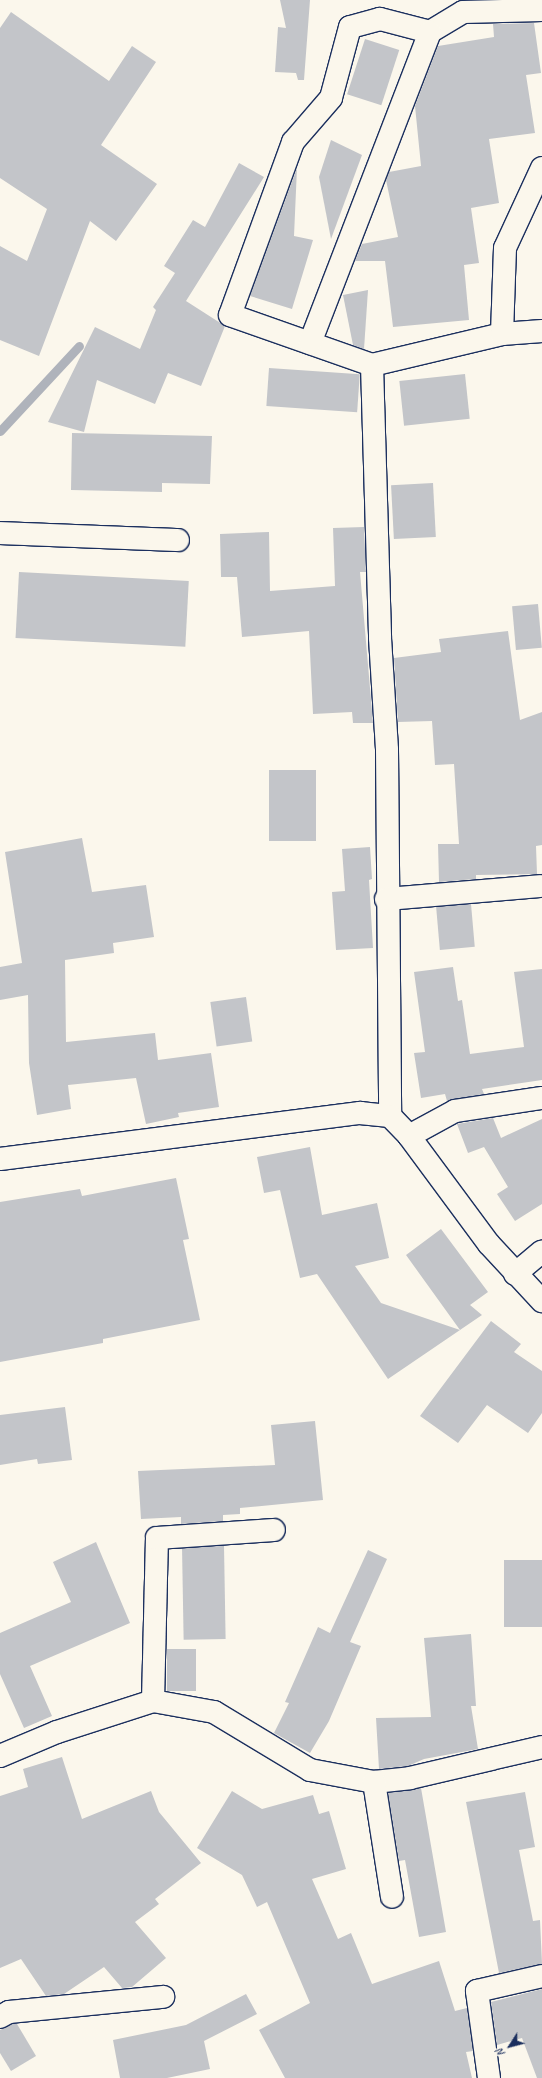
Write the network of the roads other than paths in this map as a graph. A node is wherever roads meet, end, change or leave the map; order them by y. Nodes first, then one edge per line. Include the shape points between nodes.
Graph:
1 (542, 10) edge
2 (430, 32) junction
3 (542, 168) edge
4 (542, 331) edge
5 (502, 334) junction
6 (310, 343) junction
7 (372, 365) junction
8 (0, 533) edge
9 (178, 540) dead end
10 (540, 886) dead end
11 (386, 899) junction
12 (542, 1098) edge
13 (390, 1116) junction
14 (409, 1136) junction
15 (0, 1159) edge
16 (542, 1251) edge
17 (515, 1274) junction
18 (542, 1301) edge
19 (274, 1530) dead end
20 (153, 1701) junction
21 (542, 1748) edge
22 (0, 1756) edge
23 (374, 1782) junction
24 (392, 1897) dead end
25 (542, 1976) edge
26 (163, 1997) dead end
27 (0, 2017) edge
28 (489, 2078) edge

1 - 2 street via 463,12
2 - 6 street
2 - 6 street via 380,19 350,27 331,98 292,142 230,314
3 - 5 street via 505,248
4 - 5 street
5 - 7 street
6 - 7 street
7 - 11 street via 380,638 387,750
8 - 9 street
10 - 11 street
11 - 13 street
12 - 14 street via 455,1111
13 - 14 street
13 - 15 street via 360,1113
14 - 17 street
16 - 17 street
17 - 18 street
19 - 20 street via 157,1538
20 - 22 street via 57,1732
20 - 23 street via 214,1712 310,1770
21 - 23 street via 410,1778
23 - 24 street
25 - 28 street via 477,1991
26 - 27 street via 9,2012

